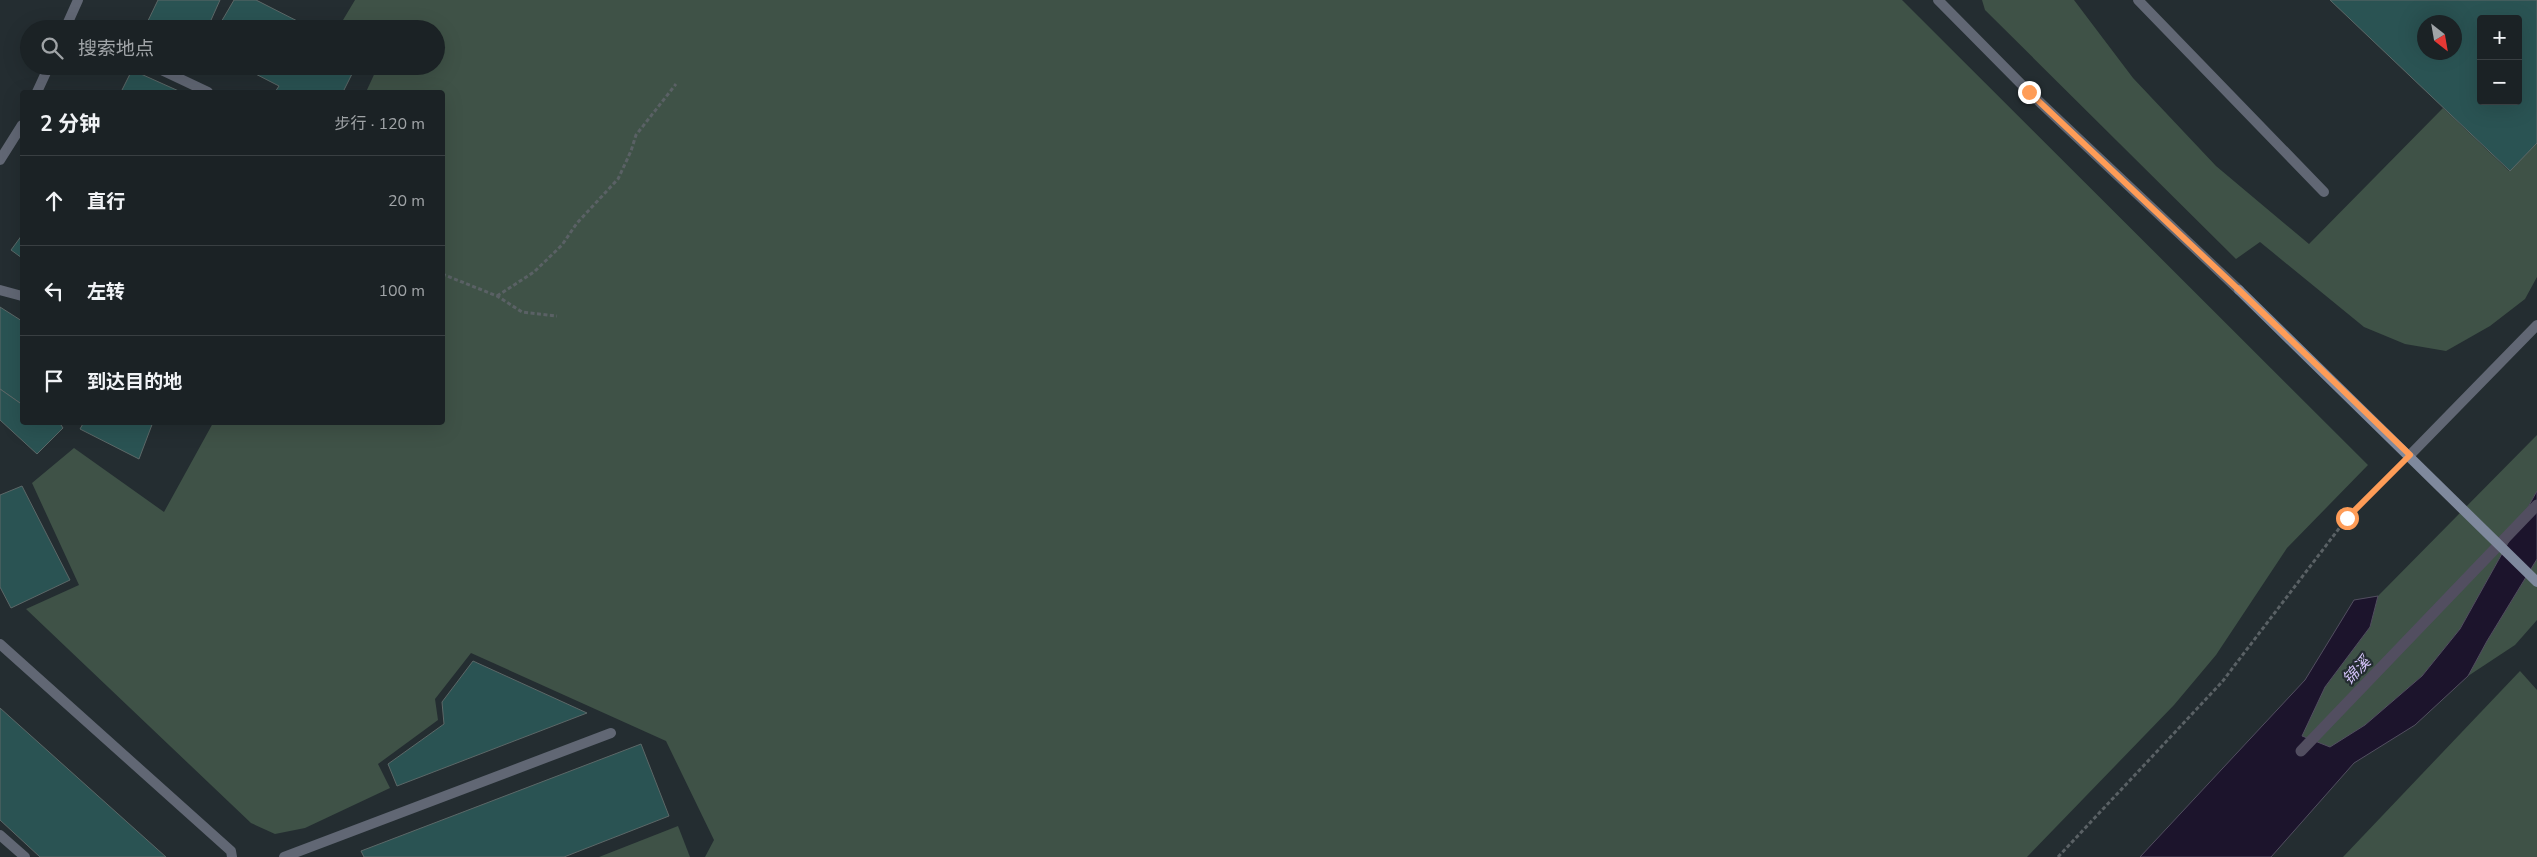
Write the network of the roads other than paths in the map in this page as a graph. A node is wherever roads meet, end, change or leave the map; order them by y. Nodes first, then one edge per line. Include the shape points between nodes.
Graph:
1 (78, 0) edge
2 (1938, 0) edge
3 (2138, 0) edge
4 (72, 20) edge
5 (45, 75) edge
6 (172, 75) edge
7 (38, 90) edge
8 (204, 90) edge
9 (20, 127) edge
10 (0, 160) edge
11 (2324, 192) dead end
12 (0, 290) edge
13 (20, 295) edge
14 (2537, 325) edge
15 (2410, 455) junction
16 (2537, 582) edge
17 (0, 644) edge
18 (611, 733) dead end
19 (0, 835) edge
20 (25, 857) edge
21 (232, 857) edge
22 (284, 857) edge

1 - 4 street
2 - 15 street via 2029,92
3 - 11 street
5 - 7 street
6 - 8 street
9 - 10 street
12 - 13 street
14 - 15 street
15 - 16 street
17 - 21 street via 230,851
18 - 22 street
19 - 20 street

